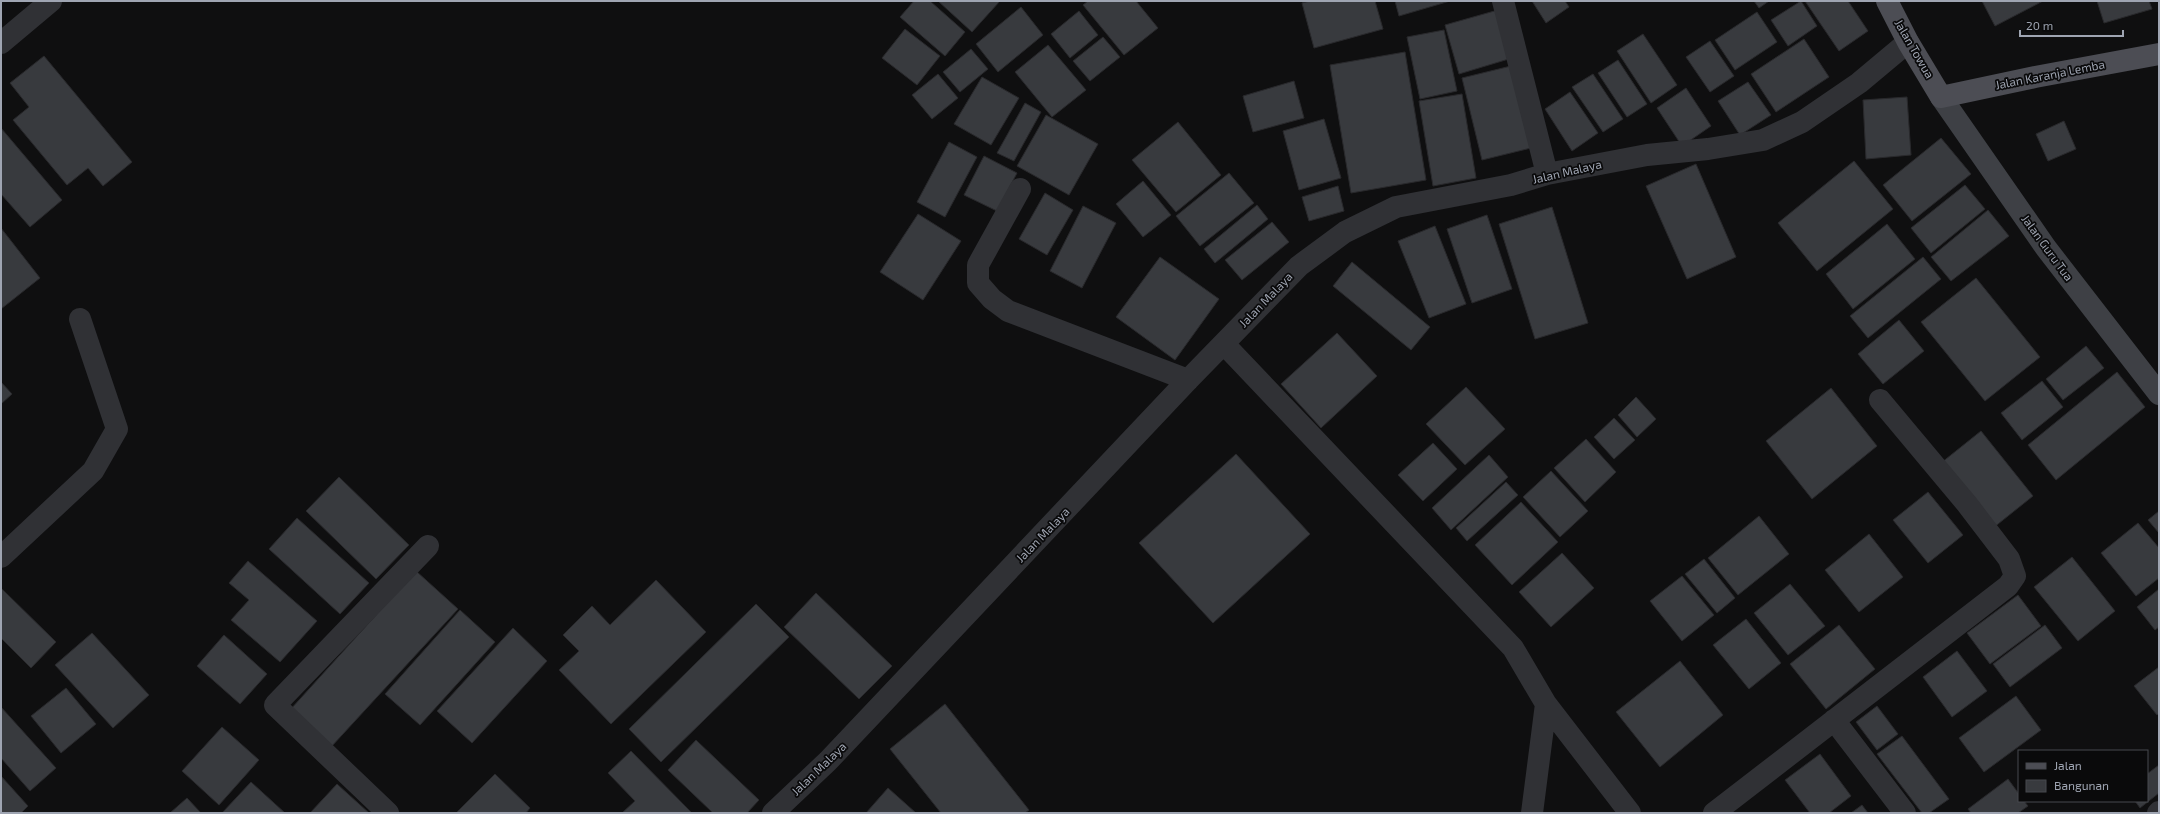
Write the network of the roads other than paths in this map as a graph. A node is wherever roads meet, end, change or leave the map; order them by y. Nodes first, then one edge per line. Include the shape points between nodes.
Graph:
1 (51, 1) edge
2 (1503, 1) edge
3 (1887, 1) edge
4 (1908, 42) junction
5 (1, 43) edge
6 (2159, 54) edge
7 (1942, 97) junction
8 (1547, 174) junction
9 (1020, 189) dead end
10 (80, 319) dead end
11 (1224, 344) junction
12 (1188, 380) junction
13 (2159, 394) edge
14 (1880, 400) dead end
15 (428, 546) dead end
16 (1, 557) edge
17 (1546, 704) junction
18 (1834, 720) junction
19 (782, 810) edge
20 (388, 813) edge
21 (1532, 813) edge
22 (1630, 813) edge
23 (1714, 813) edge
24 (1905, 813) edge

1 - 5 street
2 - 8 street
3 - 4 main road, Jalan Towua
4 - 7 main road, Jalan Towua
4 - 8 street, Jalan Malaya via 1860,83 1802,122 1763,140 1647,155
6 - 7 main road, Jalan Karanja Lemba
7 - 13 main road, Jalan Guru Tua via 2046,248
8 - 11 street, Jalan Malaya via 1511,185 1396,207 1345,232 1299,266
9 - 12 street via 978,265 978,283 992,299 1008,311
10 - 16 street via 117,429 93,471
11 - 12 street, Jalan Malaya
11 - 17 street via 1514,648
12 - 19 street, Jalan Malaya
14 - 18 street via 1967,504 2009,559 2015,576 2008,586
15 - 20 street via 275,705
17 - 21 street
17 - 22 street
18 - 23 street
18 - 24 street

